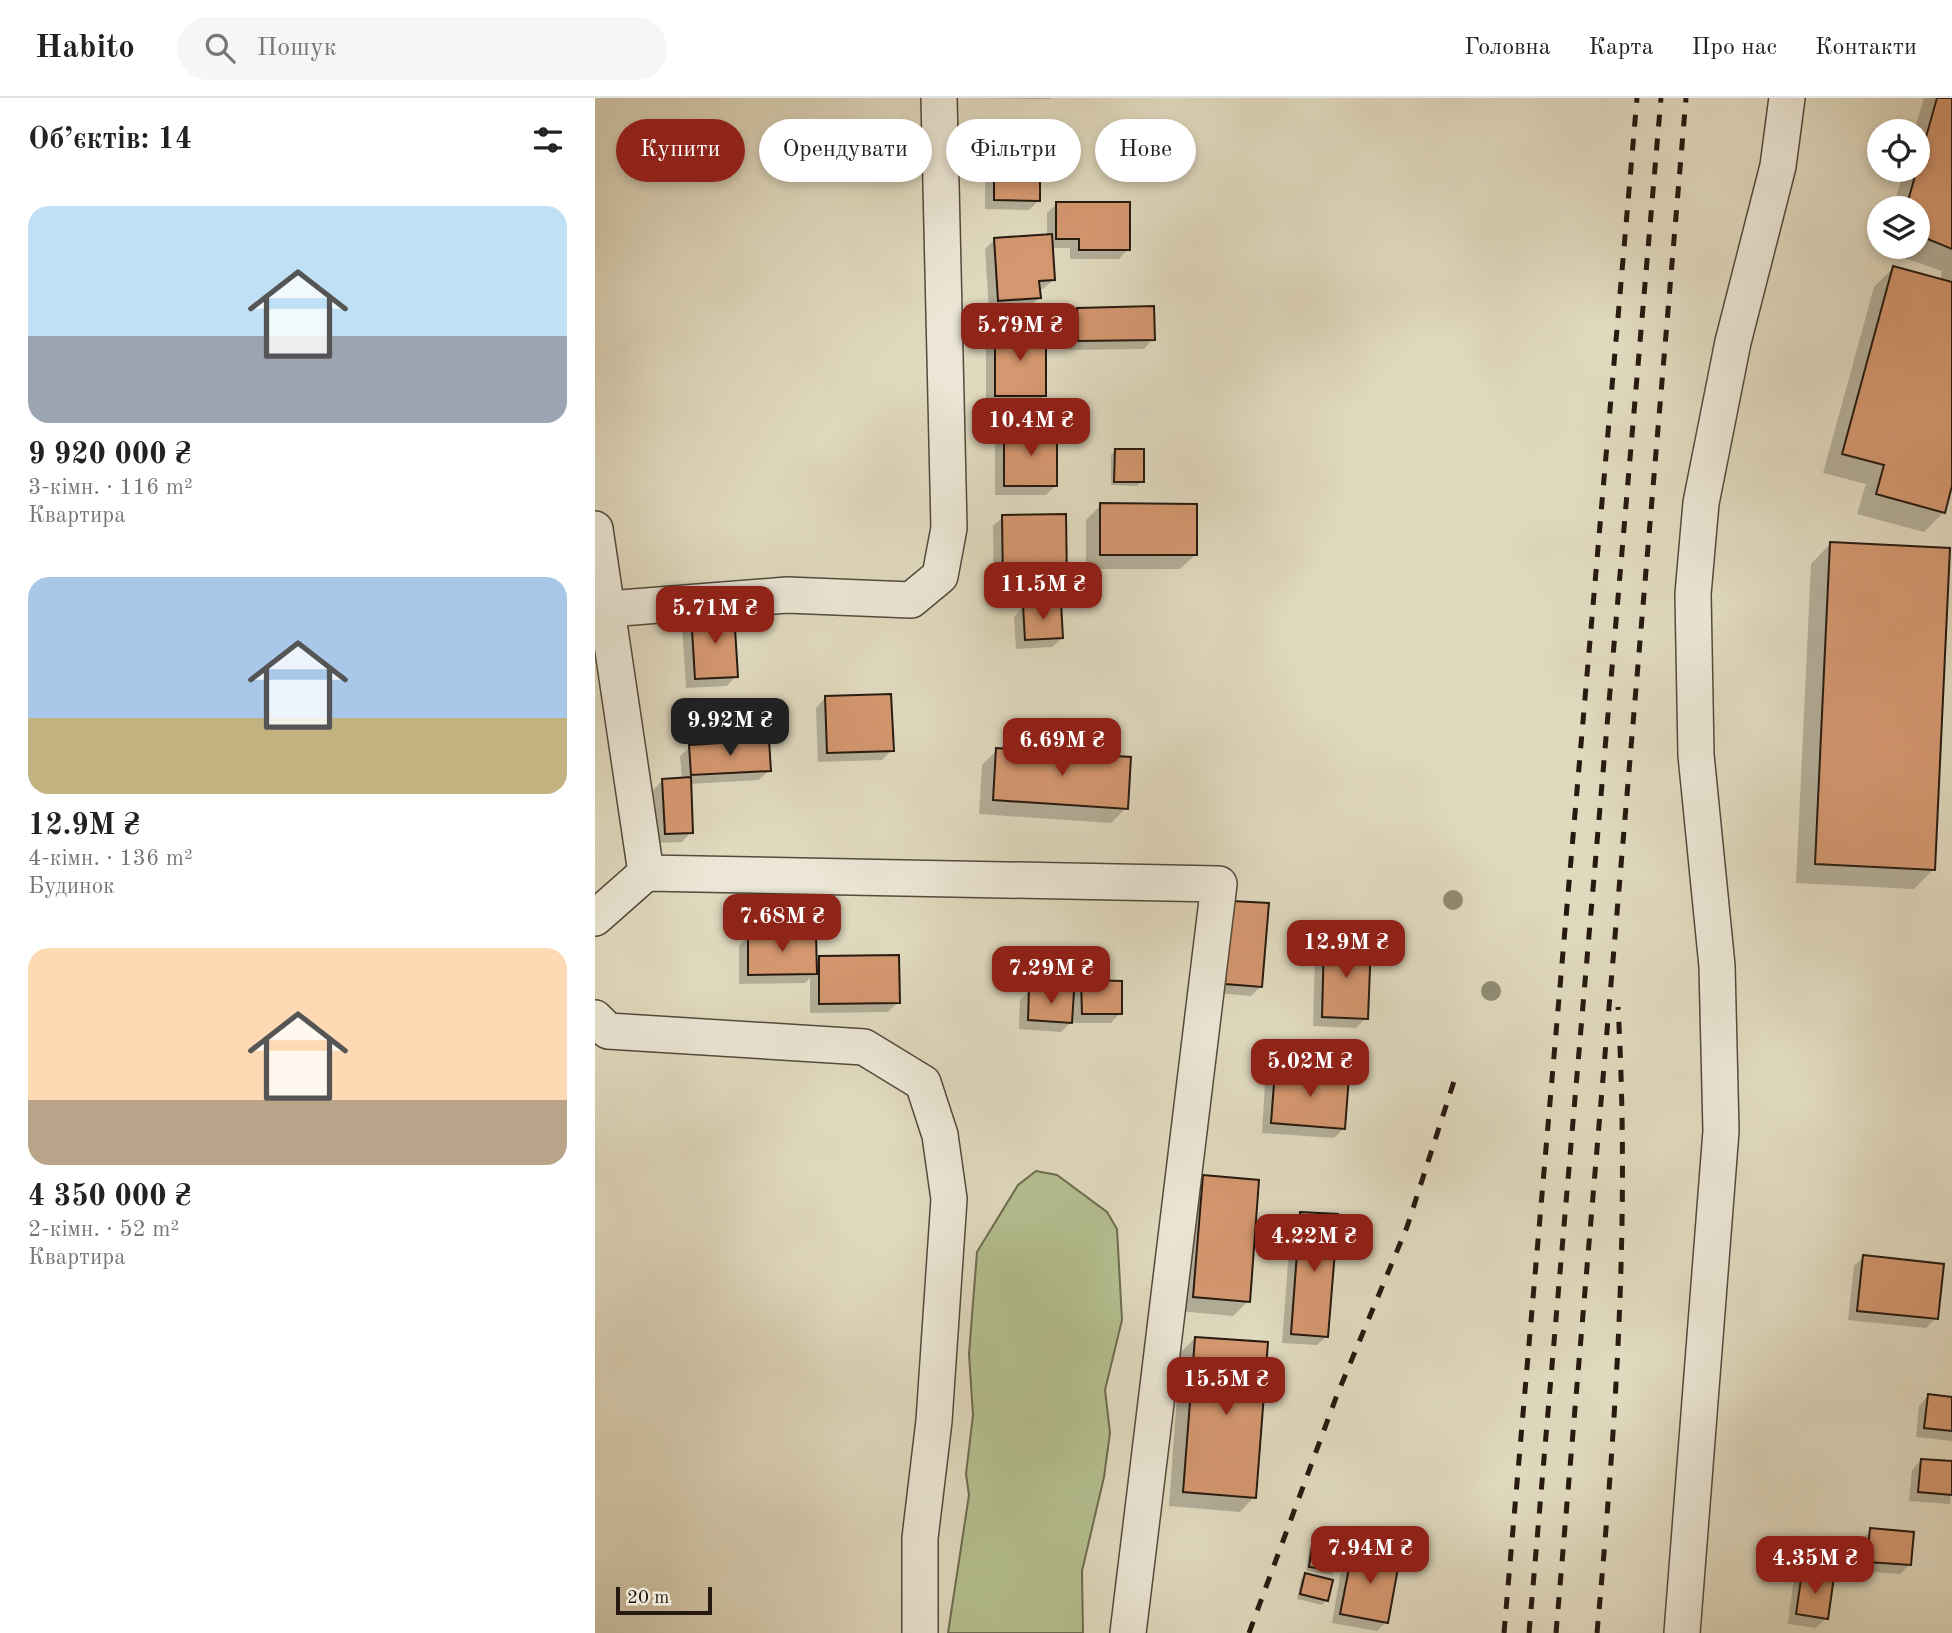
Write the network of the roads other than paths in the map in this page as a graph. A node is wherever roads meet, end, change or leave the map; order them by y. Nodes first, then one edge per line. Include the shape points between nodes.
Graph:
1 (939, 98) edge
2 (1787, 98) edge
3 (595, 529) edge
4 (608, 610) junction
5 (646, 873) junction
6 (595, 918) edge
7 (595, 1018) edge
8 (920, 1633) edge
9 (1128, 1633) edge
10 (1682, 1633) edge

1 - 4 street via 949,528 940,576 911,600 787,595
2 - 10 street via 1778,166 1733,342 1701,503 1693,594 1696,755 1717,966 1721,1131
3 - 4 street
4 - 5 street
5 - 6 street
5 - 9 street via 1219,884
7 - 8 street via 608,1031 864,1047 923,1083 940,1136 949,1199 921,1538

